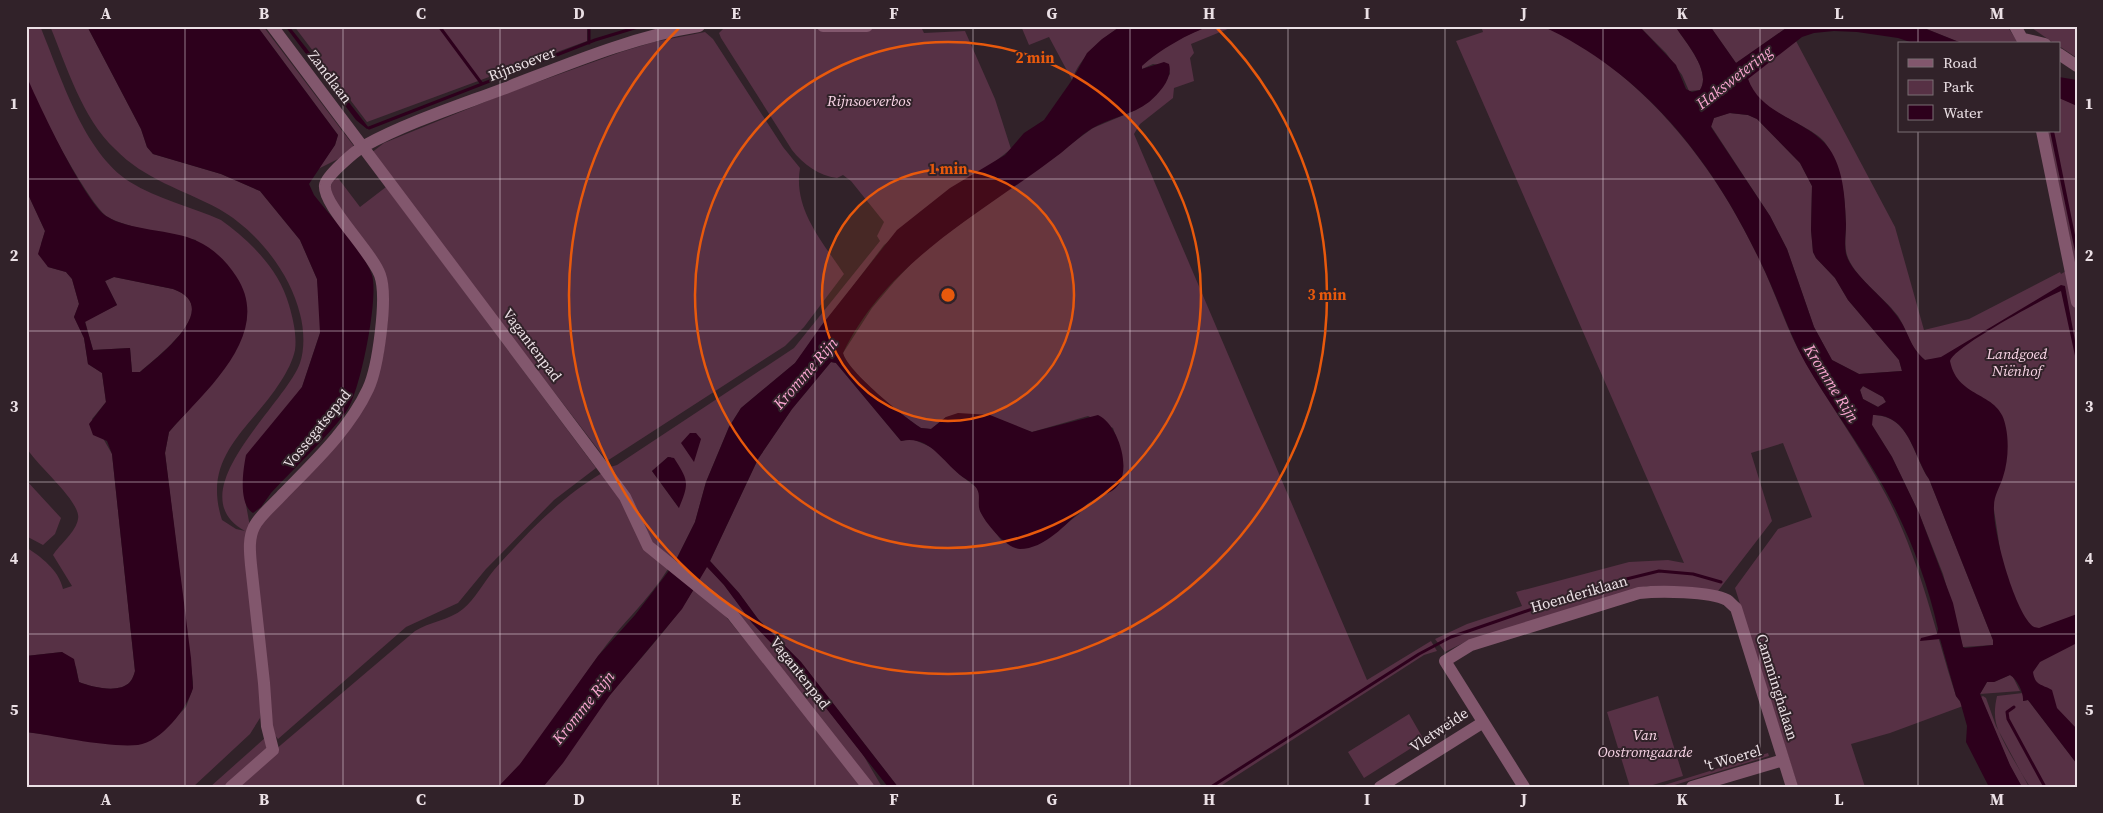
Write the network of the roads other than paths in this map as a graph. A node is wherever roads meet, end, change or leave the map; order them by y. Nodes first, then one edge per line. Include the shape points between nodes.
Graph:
1 (272, 26) edge
2 (699, 26) edge
3 (823, 26) edge
4 (867, 26) edge
5 (2015, 26) edge
6 (2024, 42) edge
7 (2060, 55) edge
8 (2077, 66) edge
9 (2042, 132) edge
10 (362, 147) junction
11 (2077, 302) edge
12 (1728, 600) joint
13 (1445, 661) joint
14 (1482, 723) junction
15 (1783, 760) junction
16 (231, 787) edge
17 (868, 787) edge
18 (1380, 787) edge
19 (1524, 787) edge
20 (1692, 787) edge
21 (1792, 787) edge

1 - 10 street, Zandlaan
2 - 10 street, Rijnsoever via 657,35 553,70
3 - 4 street
5 - 6 street
7 - 8 street
9 - 11 street
10 - 16 street, Vossegatsepad via 329,176 325,192 380,276 383,290 381,325 370,386 358,409 257,522 251,537 266,726 273,750
10 - 17 street, Vagantenpad via 603,467 625,498 648,546 732,614
12 - 13 street, Hoenderiklaan via 1677,593 1639,593 1471,645
12 - 15 street, Camminghalaan via 1736,608
13 - 14 street, Vletweide
14 - 18 street, Vletweide
14 - 19 street
15 - 20 street, 't Woerel
15 - 21 street, Camminghalaan

